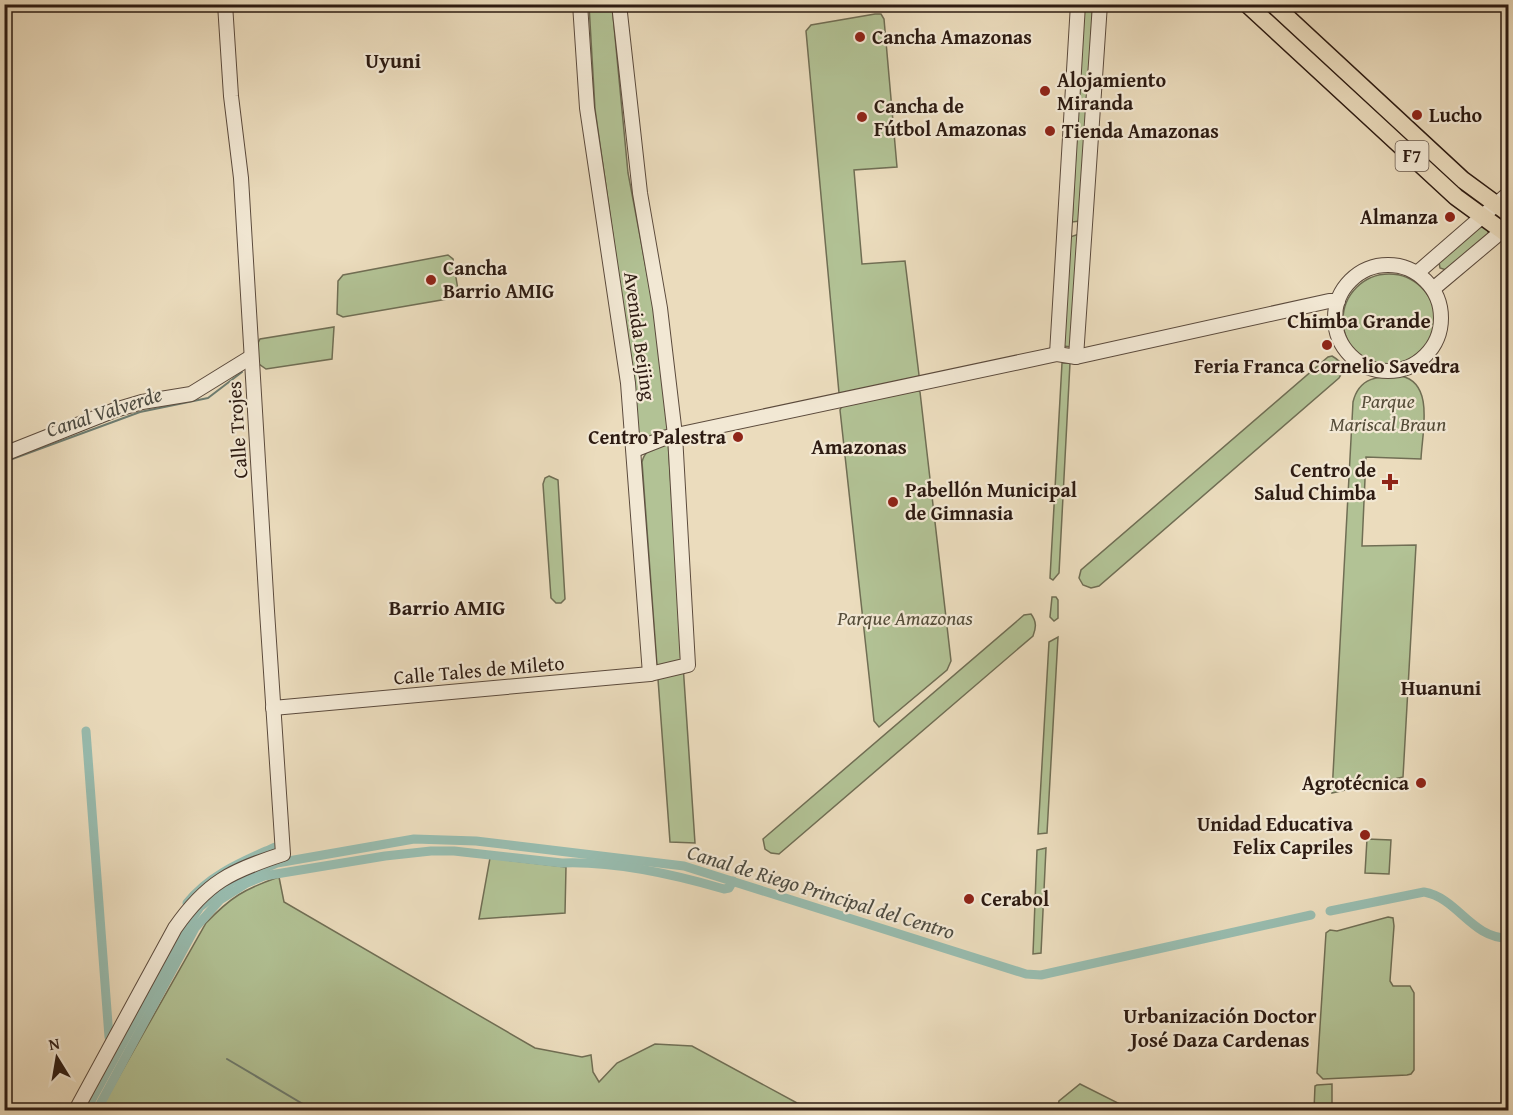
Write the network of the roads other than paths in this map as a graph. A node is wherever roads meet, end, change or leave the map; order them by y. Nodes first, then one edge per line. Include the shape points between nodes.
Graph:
1 (225, 4) edge
2 (580, 4) edge
3 (619, 4) edge
4 (1078, 4) edge
5 (1100, 4) edge
6 (1247, 4) edge
7 (1273, 4) edge
8 (1505, 204) edge
9 (1482, 216) junction
10 (1507, 231) edge
11 (1417, 273) junction
12 (1433, 290) junction
13 (1338, 301) junction
14 (1057, 354) junction
15 (251, 357) junction
16 (1076, 357) junction
17 (675, 435) junction
18 (634, 450) junction
19 (4, 454) edge
20 (688, 665) joint
21 (650, 674) junction
22 (273, 708) junction
23 (76, 1110) edge

1 - 15 street, Calle Trojes via 242,178
2 - 18 street, Avenida Beijing via 587,108 628,382
3 - 17 street, Avenida Beijing via 640,193 660,308
4 - 14 street
5 - 16 street
6 - 9 highway, F7
7 - 8 highway, F7 via 1463,180
8 - 9 street
9 - 10 highway, F7
9 - 11 street
10 - 12 street
11 - 12 street
11 - 13 street via 1389,265 1367,270 1347,285
12 - 13 street via 1441,315 1436,339 1420,360 1395,370 1369,366 1346,349 1336,325
13 - 16 street
14 - 16 street
14 - 17 street
15 - 19 street via 190,394 115,410
15 - 22 street, Calle Trojes
17 - 18 street
17 - 20 street, Avenida Beijing
18 - 21 street, Avenida Beijing
20 - 21 street, Calle Tales de Mileto
21 - 22 street, Calle Tales de Mileto
22 - 23 street, Calle Trojes via 283,854 237,871 201,894 190,906

